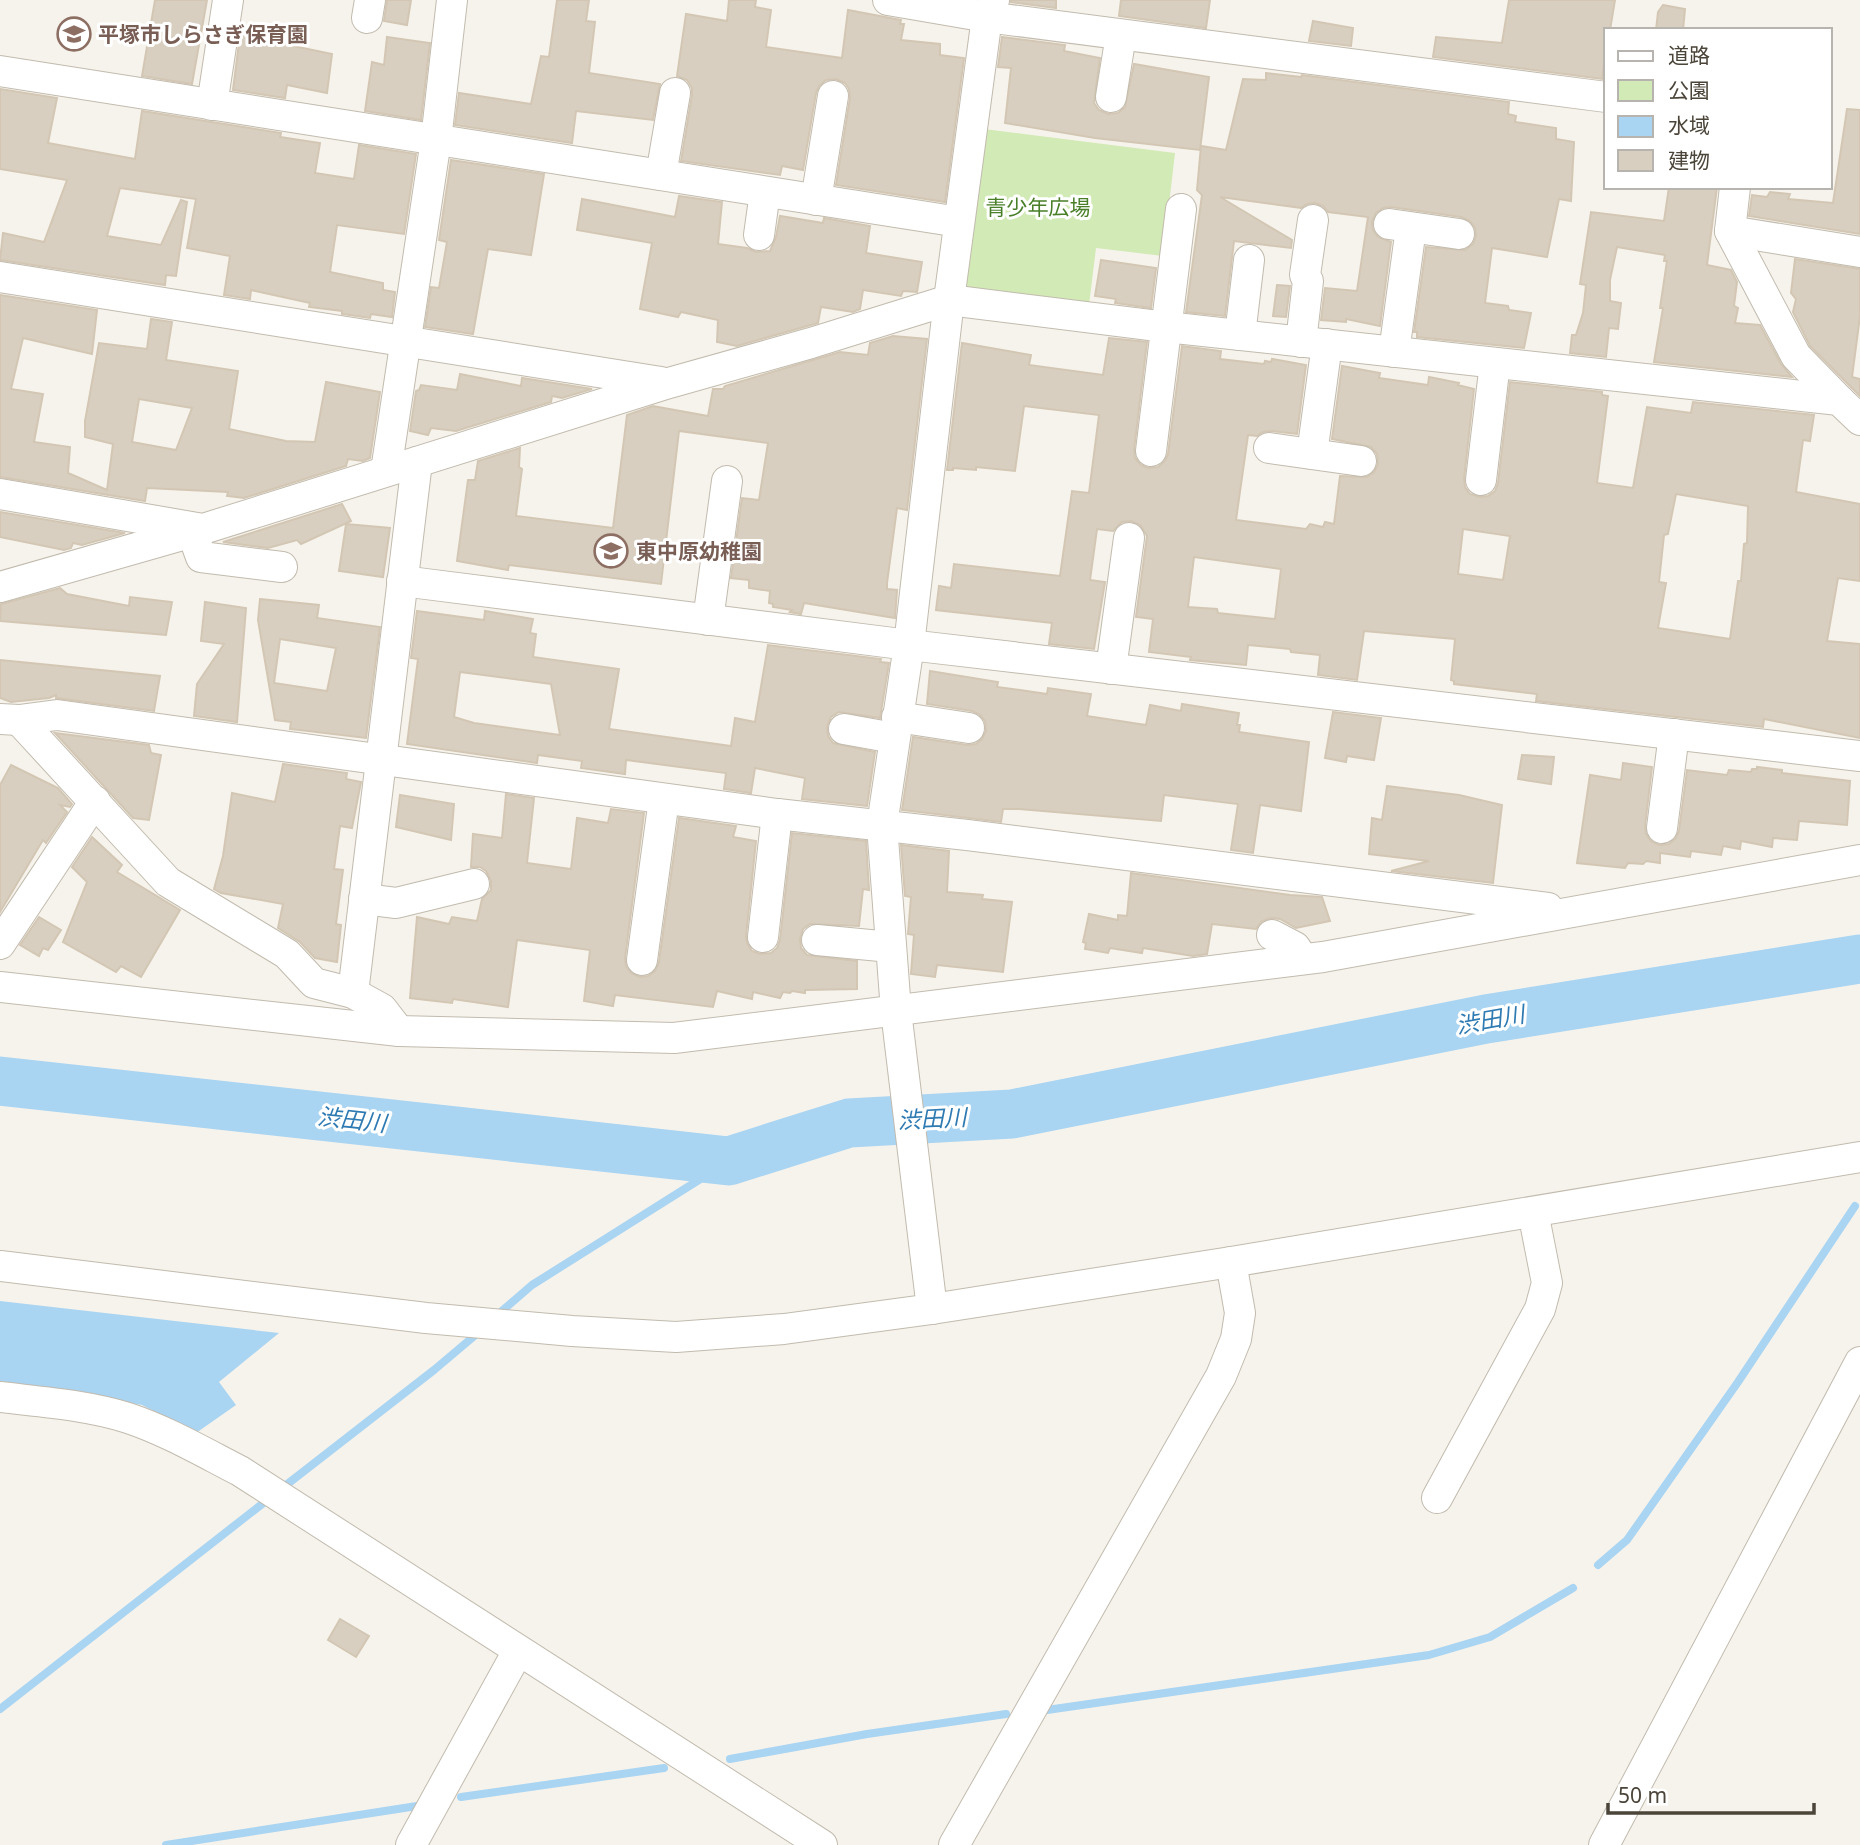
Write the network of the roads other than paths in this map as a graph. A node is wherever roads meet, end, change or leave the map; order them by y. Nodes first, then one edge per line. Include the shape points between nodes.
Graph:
1 (228, 0) edge
2 (452, 0) edge
3 (888, 0) edge
4 (990, 8) edge
5 (1121, 35) junction
6 (0, 71) edge
7 (675, 93) dead end
8 (833, 96) dead end
9 (1111, 97) dead end
10 (1604, 97) edge
11 (212, 105) junction
12 (436, 140) junction
13 (661, 176) junction
14 (1735, 189) edge
15 (765, 192) junction
16 (816, 200) junction
17 (1181, 209) dead end
18 (1313, 220) dead end
19 (958, 222) junction
20 (1730, 231) junction
21 (1459, 234) dead end
22 (759, 235) dead end
23 (1860, 252) edge
24 (1249, 260) dead end
25 (0, 278) edge
26 (949, 300) junction
27 (1166, 327) junction
28 (1240, 335) junction
29 (406, 341) junction
30 (1314, 343) junction
31 (1394, 352) junction
32 (1495, 363) junction
33 (669, 383) junction
34 (1849, 410) edge
35 (1269, 448) dead end
36 (1151, 451) dead end
37 (1312, 454) junction
38 (1360, 461) dead end
39 (417, 462) junction
40 (386, 471) junction
41 (1481, 480) dead end
42 (727, 481) dead end
43 (0, 494) edge
44 (197, 530) junction
45 (1129, 538) dead end
46 (282, 567) dead end
47 (402, 581) junction
48 (0, 587) edge
49 (708, 620) junction
50 (909, 645) junction
51 (1111, 669) junction
52 (9, 719) edge
53 (896, 728) junction
54 (969, 728) dead end
55 (845, 729) dead end
56 (1674, 734) junction
57 (1860, 756) edge
58 (381, 761) junction
59 (664, 799) junction
60 (95, 801) junction
61 (777, 814) junction
62 (882, 825) junction
63 (1662, 828) dead end
64 (1860, 860) edge
65 (474, 884) dead end
66 (364, 899) junction
67 (1576, 911) junction
68 (1272, 935) dead end
69 (763, 937) dead end
70 (817, 940) dead end
71 (0, 944) edge
72 (891, 947) junction
73 (1303, 959) junction
74 (642, 960) dead end
75 (0, 987) edge
76 (353, 993) junction
77 (896, 1011) junction
78 (399, 1031) junction
79 (1860, 1157) edge
80 (1533, 1212) junction
81 (1231, 1262) junction
82 (0, 1266) edge
83 (932, 1309) junction
84 (1860, 1362) edge
85 (0, 1397) edge
86 (1437, 1498) dead end
87 (518, 1651) junction
88 (411, 1845) edge
89 (822, 1845) edge
90 (954, 1845) edge
91 (1604, 1845) edge

1 - 11 street
2 - 12 street
3 - 4 street
4 - 5 street
4 - 19 street
5 - 9 street
5 - 10 street
6 - 11 street
7 - 13 street
8 - 16 street
11 - 12 street
12 - 13 street
12 - 29 street
13 - 15 street
14 - 20 street
15 - 16 street
15 - 22 street
16 - 19 street
17 - 27 street
18 - 30 street via 1305,275
19 - 26 street
20 - 23 street
20 - 34 street via 1796,356
21 - 31 street via 1400,226
24 - 28 street
25 - 29 street
26 - 27 street
26 - 33 street via 809,354
26 - 50 street
27 - 28 street
27 - 36 street
28 - 30 street
29 - 33 street
29 - 40 street
30 - 31 street
30 - 37 street
31 - 32 street
32 - 34 street
32 - 41 street
33 - 39 street
35 - 37 street
37 - 38 street
39 - 40 street
39 - 47 street
40 - 44 street
42 - 49 street
43 - 44 street
44 - 46 street via 201,557
44 - 48 street
45 - 51 street
47 - 49 street
47 - 58 street
49 - 50 street
50 - 51 street
50 - 53 street
51 - 56 street
52 - 58 street via 57,715
52 - 60 street
53 - 54 street
53 - 55 street
53 - 62 street
56 - 57 street
56 - 63 street
58 - 59 street
58 - 66 street
59 - 61 street
59 - 74 street
60 - 71 street
60 - 76 street via 168,882 287,954 314,983
61 - 62 street
61 - 69 street
62 - 67 street via 960,847 1085,836 1123,866 1220,877 1263,858
62 - 72 street
64 - 67 street
65 - 66 street via 396,903
66 - 76 street
67 - 73 street
68 - 73 street via 1295,947
70 - 72 street
72 - 77 street
73 - 77 street
75 - 78 street
76 - 78 street via 382,1009
77 - 78 street via 674,1038
77 - 83 street
79 - 80 street
80 - 81 street
80 - 86 street via 1546,1283 1539,1309
81 - 83 street
81 - 90 street via 1240,1313 1236,1339 1221,1376
82 - 83 street via 426,1318 676,1337 784,1329
84 - 91 street
85 - 87 street via 127,1418 180,1441 240,1471
87 - 88 street
87 - 89 street

